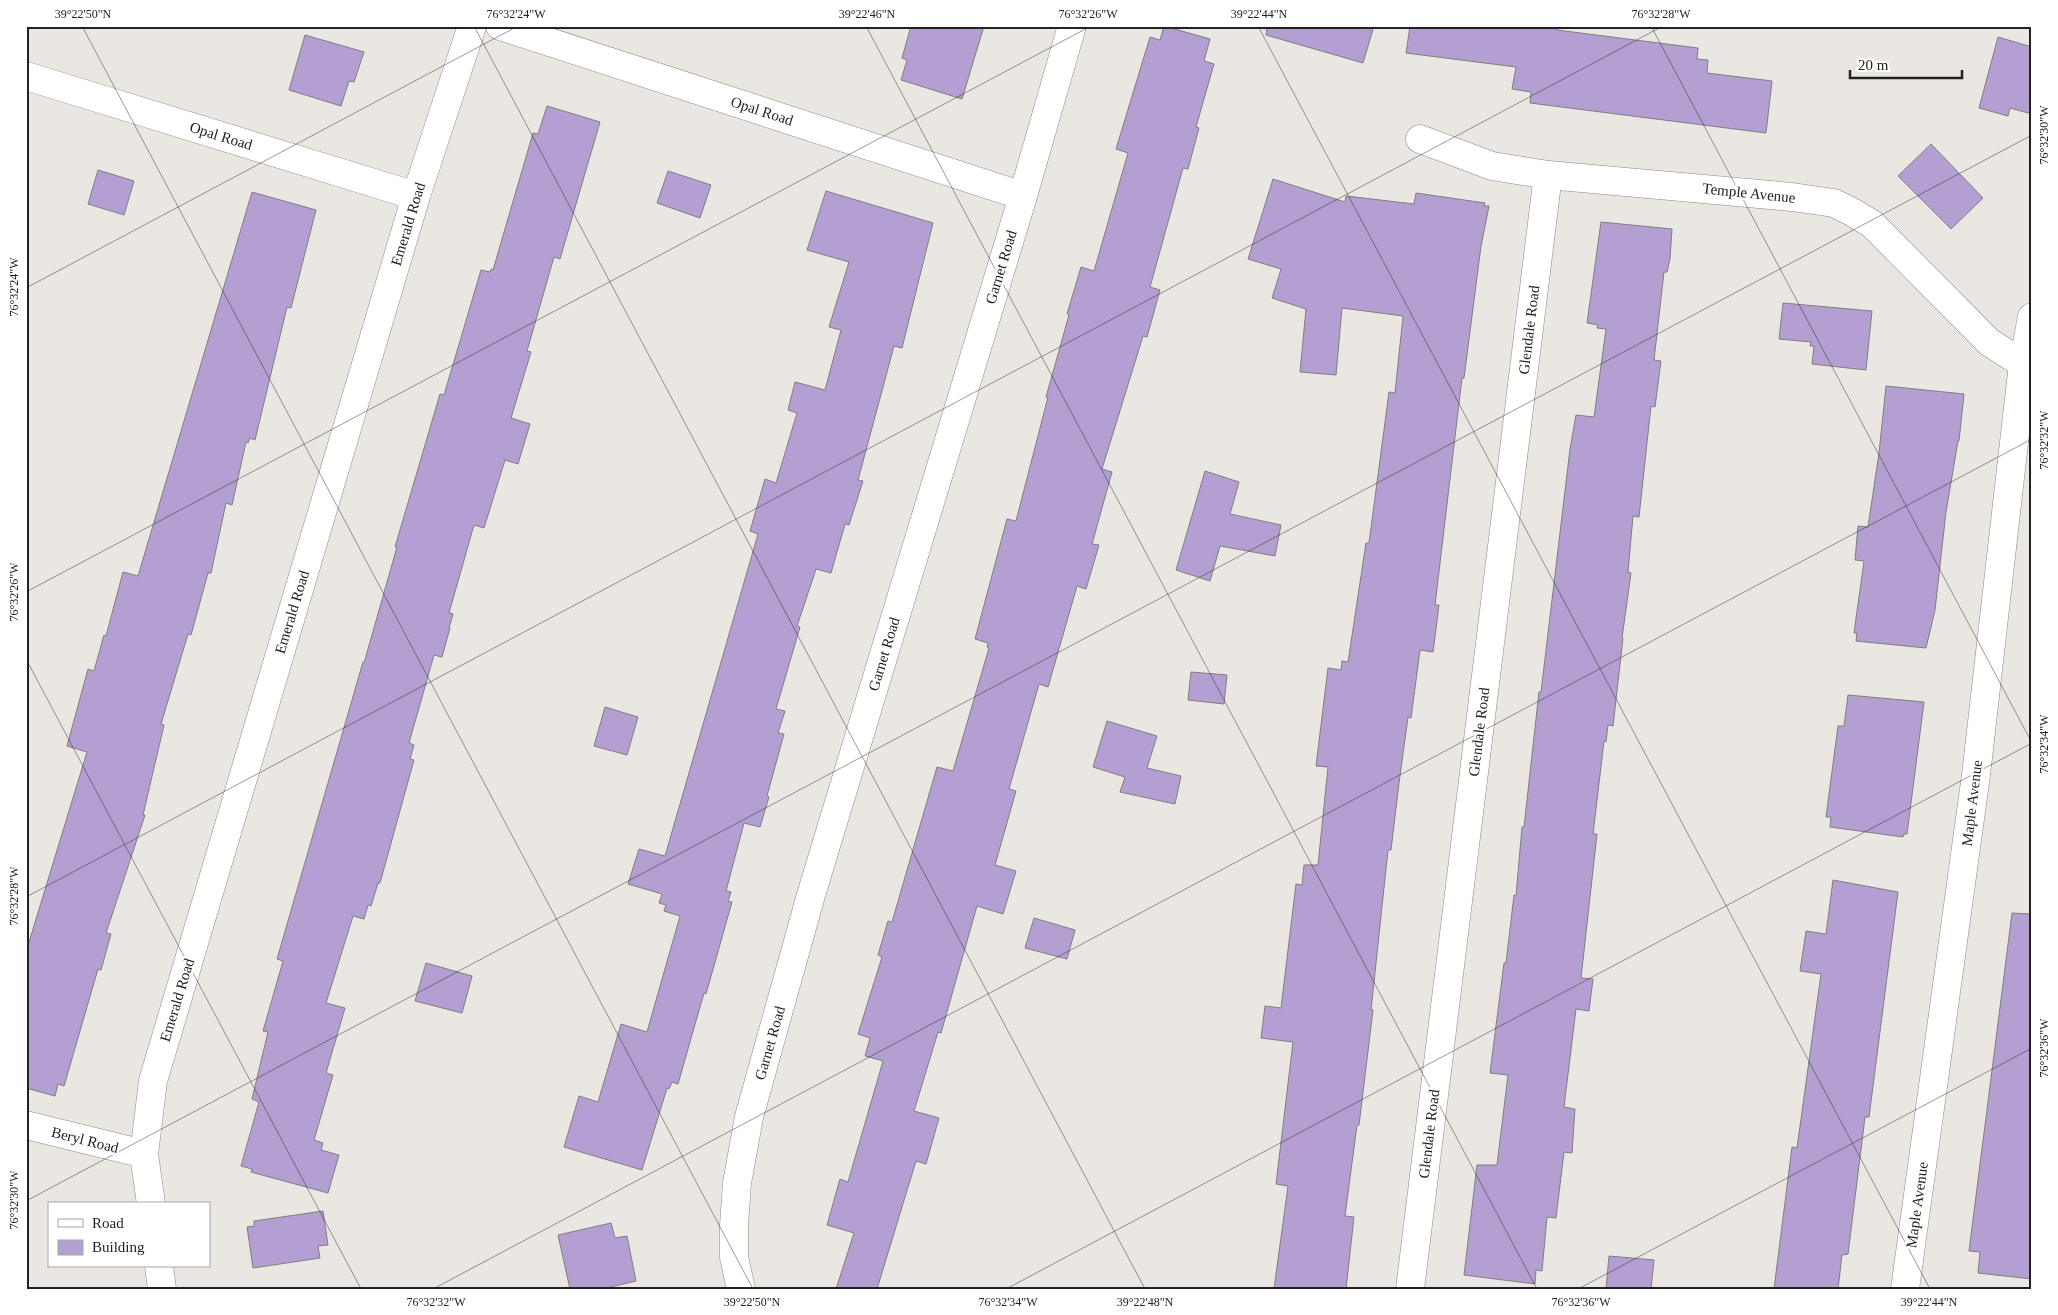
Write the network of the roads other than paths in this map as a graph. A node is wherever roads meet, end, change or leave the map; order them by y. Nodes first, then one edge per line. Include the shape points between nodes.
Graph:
1 (472, 26) edge
2 (500, 26) edge
3 (1072, 26) edge
4 (26, 76) edge
5 (1420, 139) dead end
6 (1548, 175) junction
7 (416, 196) junction
8 (1023, 196) junction
9 (2032, 317) edge
10 (2023, 364) junction
11 (26, 1125) edge
12 (144, 1154) junction
13 (151, 1202) edge
14 (159, 1268) edge
15 (162, 1289) edge
16 (741, 1289) edge
17 (1410, 1289) edge
18 (1905, 1289) edge

1 - 7 street, Emerald Road
2 - 8 street, Opal Road
3 - 8 street, Garnet Road
4 - 7 street, Opal Road
5 - 6 street, Temple Avenue via 1492,166
6 - 10 street, Temple Avenue via 1834,203 1872,224 1989,342
6 - 17 street, Glendale Road
7 - 12 street, Emerald Road via 153,1081
8 - 16 street, Garnet Road via 811,895 749,1117 737,1183 734,1225 734,1257
9 - 10 street, Maple Avenue
10 - 18 street, Maple Avenue via 1975,785
11 - 12 street, Beryl Road
12 - 13 street, Emerald Road
14 - 15 street

